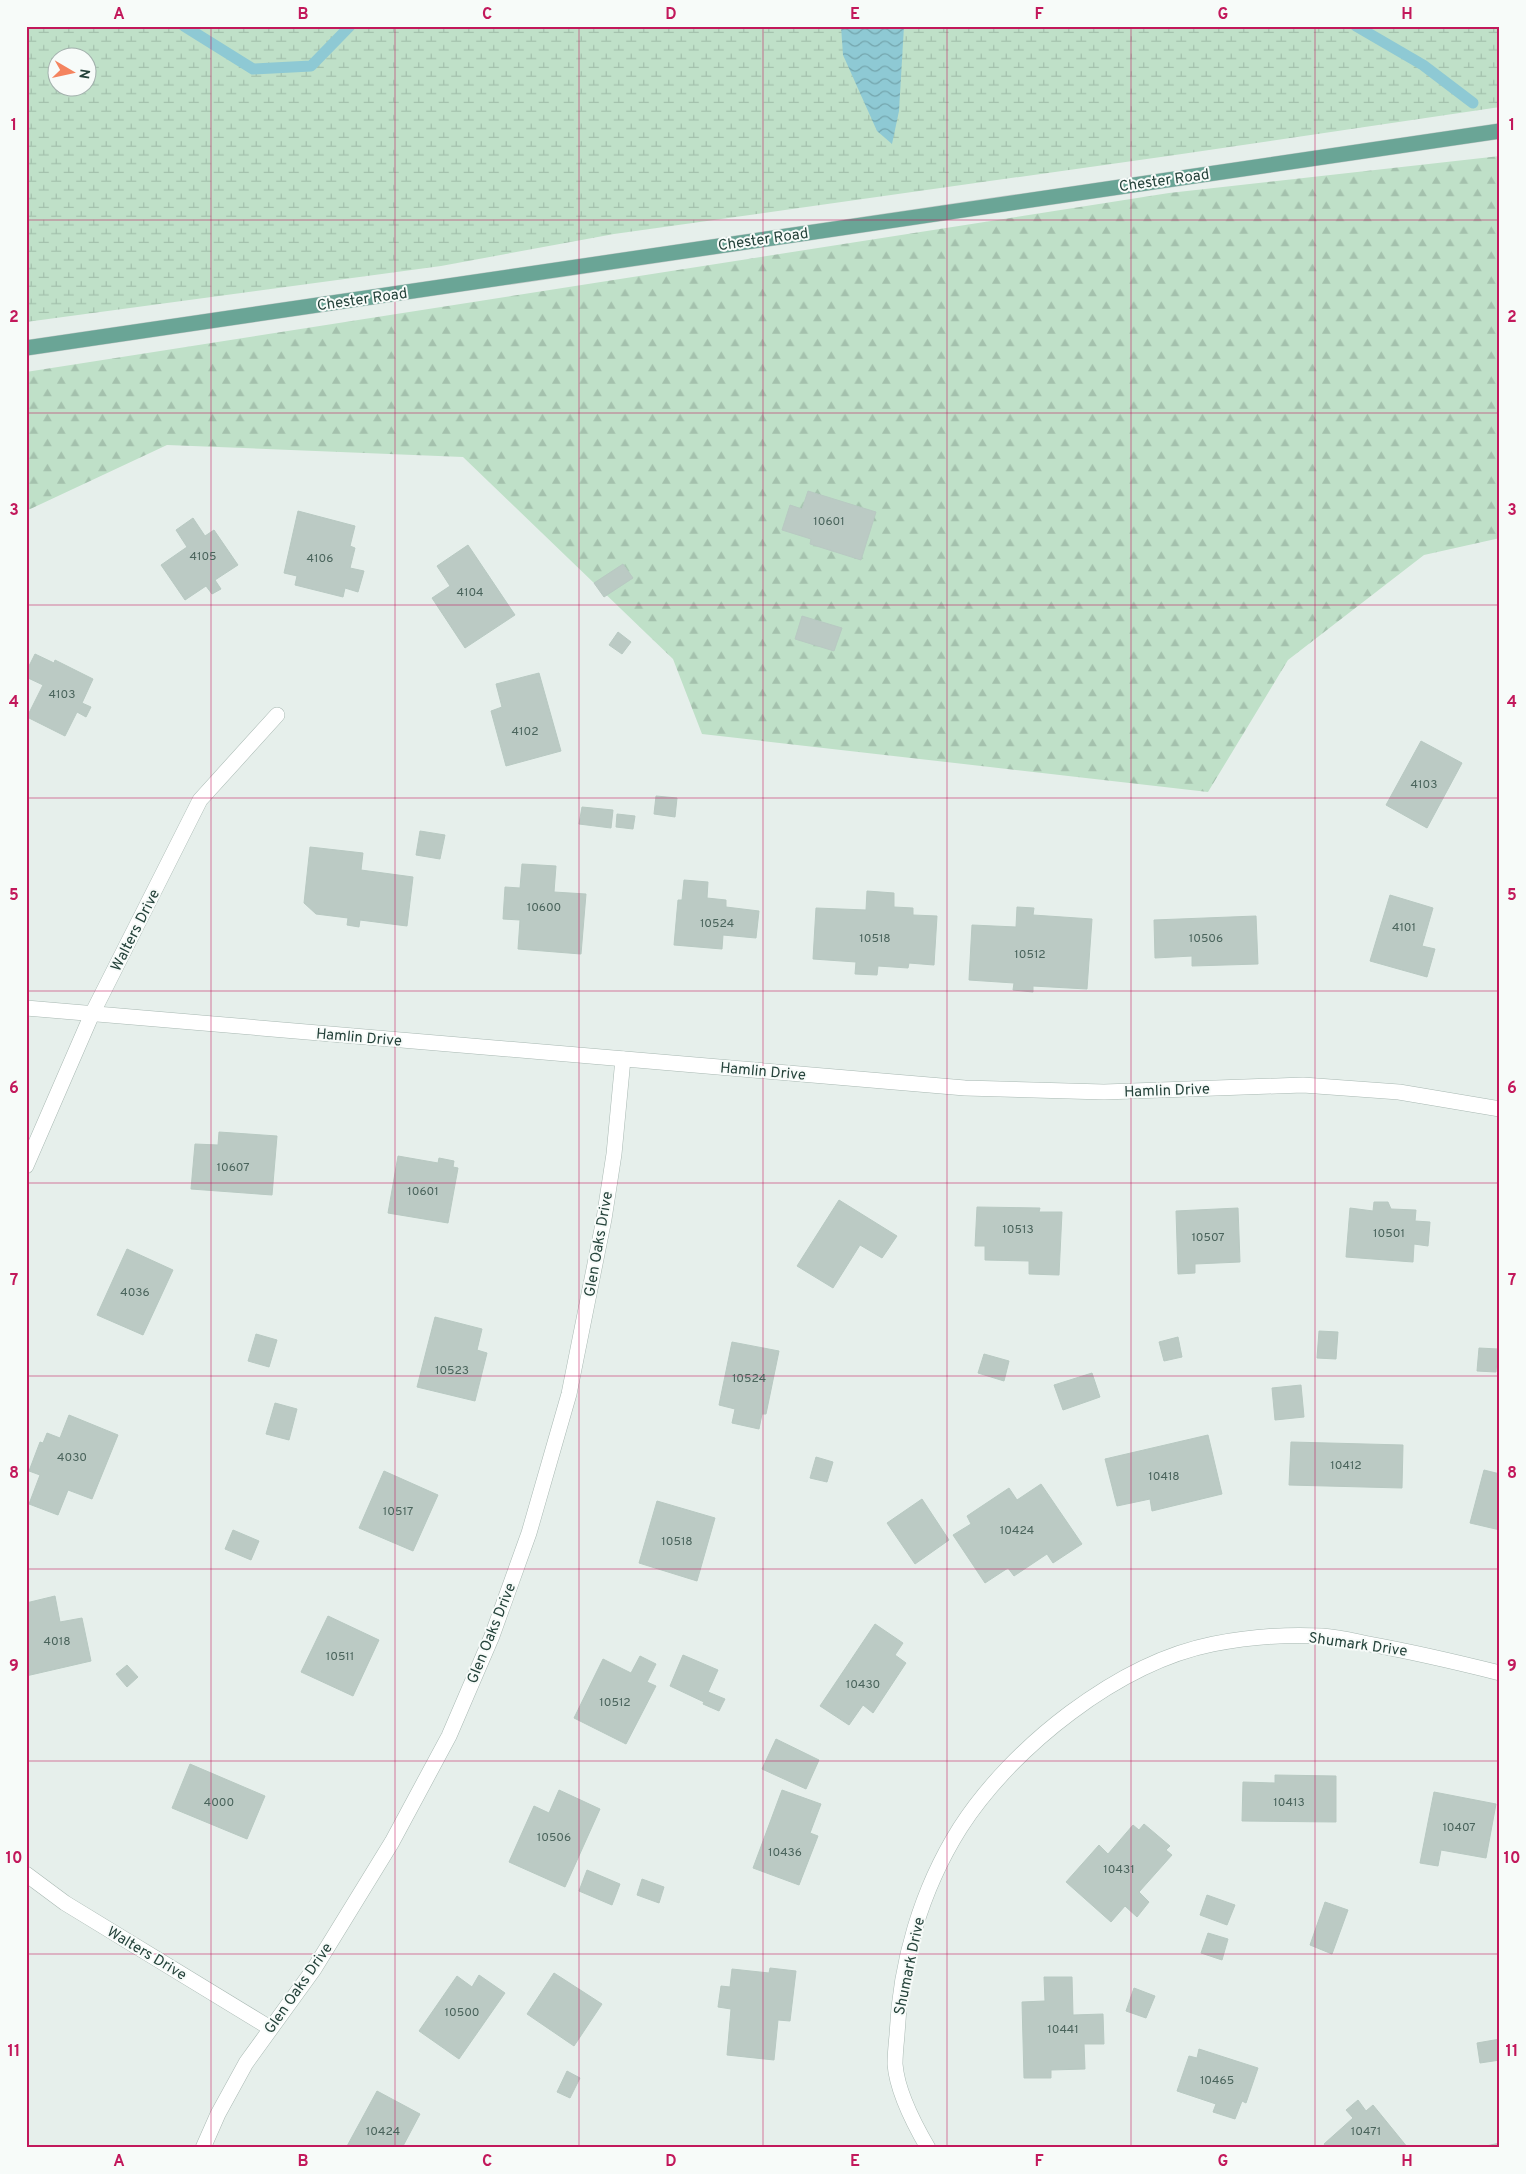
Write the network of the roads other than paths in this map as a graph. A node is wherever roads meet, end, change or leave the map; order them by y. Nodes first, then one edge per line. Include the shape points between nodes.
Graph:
1 (1500, 131) edge
2 (26, 348) edge
3 (277, 715) dead end
4 (26, 1008) edge
5 (92, 1014) junction
6 (623, 1059) junction
7 (1500, 1109) edge
8 (26, 1166) edge
9 (1500, 1673) edge
10 (26, 1874) edge
11 (270, 2028) junction
12 (203, 2148) edge
13 (928, 2148) edge

1 - 2 main road, Chester Road
3 - 5 street, Walters Drive via 200,800
4 - 5 street, Hamlin Drive
5 - 6 street, Hamlin Drive
5 - 8 street, Walters Drive
6 - 7 street, Hamlin Drive via 965,1088 1104,1092 1303,1085 1399,1092
6 - 11 street, Glen Oaks Drive via 604,1218 569,1394 529,1533 496,1626 449,1736 392,1842 314,1969
9 - 13 street, Shumark Drive via 1423,1653 1324,1636 1268,1636 1212,1644 1158,1662 1107,1687 1052,1727 1002,1774 961,1827 936,1871 914,1929 898,2003 895,2066 908,2113
10 - 11 street, Walters Drive via 65,1903
11 - 12 street, Glen Oaks Drive via 222,2105

